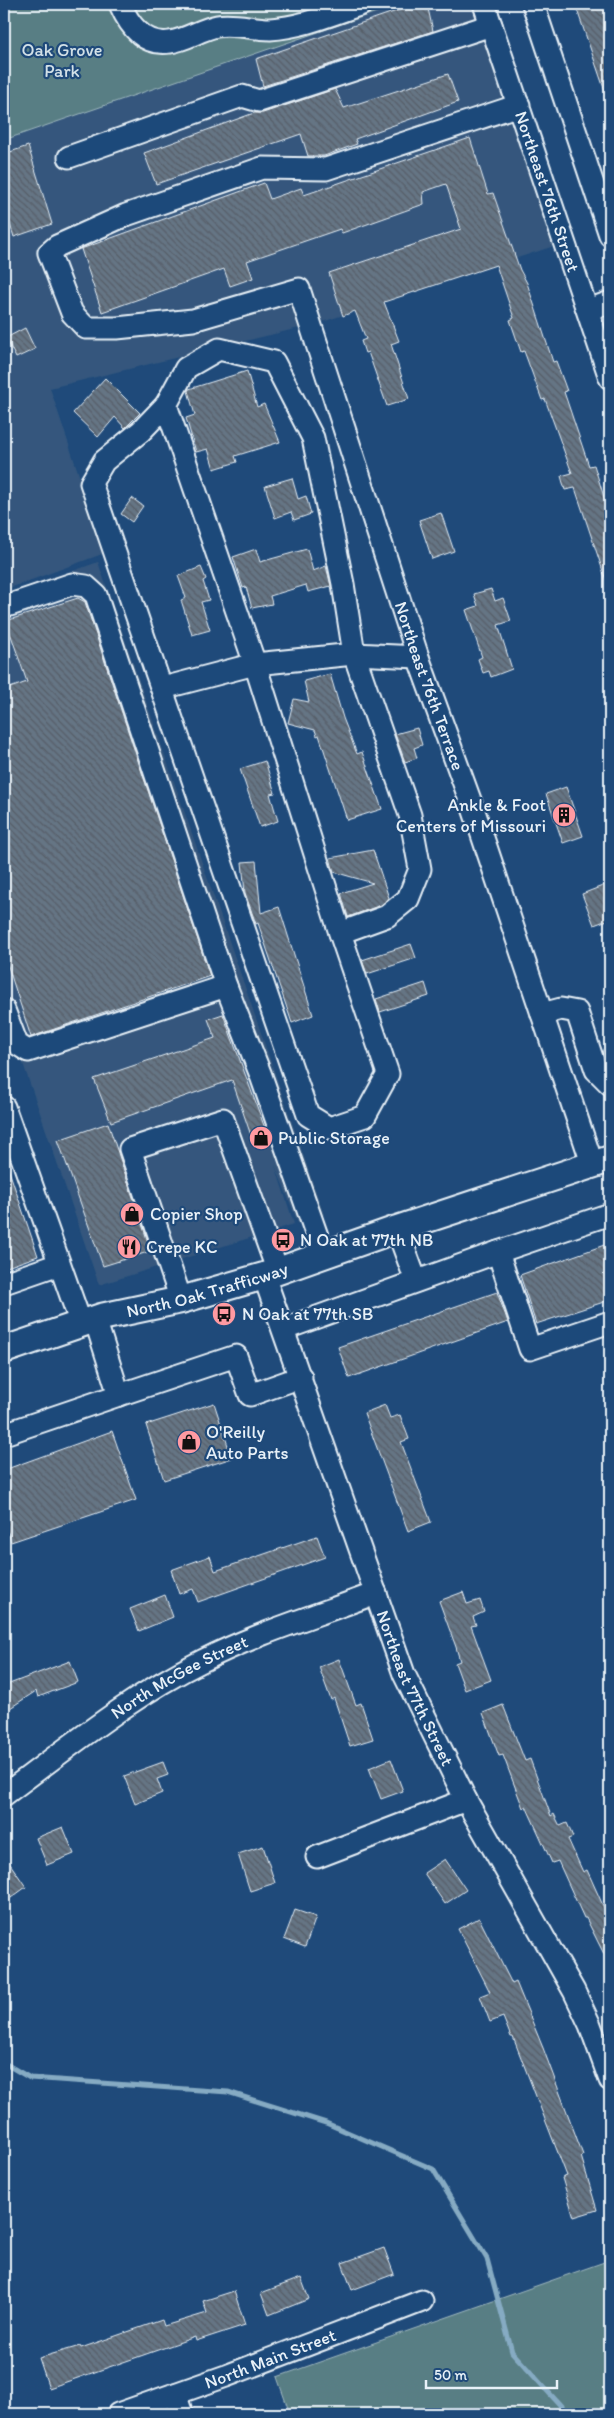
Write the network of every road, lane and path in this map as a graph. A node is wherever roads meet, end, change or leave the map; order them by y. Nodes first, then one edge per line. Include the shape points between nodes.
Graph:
1 (120, 4) edge
2 (362, 4) edge
3 (484, 4) edge
4 (533, 4) edge
5 (492, 24) junction
6 (519, 105) junction
7 (69, 156) dead end
8 (610, 235) edge
9 (610, 302) edge
10 (588, 310) junction
11 (610, 378) edge
12 (166, 405) junction
13 (4, 608) edge
14 (354, 654) junction
15 (418, 657) junction
16 (255, 664) junction
17 (163, 688) junction
18 (340, 933) junction
19 (226, 986) junction
20 (4, 1010) edge
21 (542, 1014) junction
22 (610, 1084) edge
23 (4, 1107) edge
24 (602, 1162) edge
25 (610, 1214) edge
26 (397, 1229) junction
27 (498, 1252) junction
28 (324, 1256) junction
29 (60, 1264) junction
30 (271, 1274) junction
31 (416, 1281) junction
32 (4, 1284) edge
33 (181, 1300) junction
34 (88, 1322) junction
35 (610, 1322) edge
36 (284, 1329) junction
37 (4, 1350) edge
38 (301, 1377) junction
39 (120, 1395) junction
40 (4, 1434) edge
41 (376, 1593) junction
42 (4, 1795) edge
43 (466, 1800) junction
44 (317, 1857) dead end
45 (610, 2080) edge
46 (422, 2301) dead end
47 (175, 2394) junction
48 (118, 2414) edge
49 (182, 2414) edge

1 - 2 street via 138,34 153,41 170,42 218,26 270,28 301,24
3 - 5 street, Northeast 76th Street
4 - 8 street
5 - 6 street, Northeast 76th Street
5 - 7 street via 259,101 242,96
6 - 10 street, Northeast 76th Street
6 - 15 street, Northeast 76th Terrace via 326,170 262,168 126,215 57,246 50,253 72,313 86,328 193,320 299,289
9 - 10 street
10 - 11 street, Northeast 76th Street
12 - 14 street via 186,368 219,349 274,362 313,438
12 - 16 street
12 - 17 street via 141,431 104,461 90,483
13 - 19 street via 72,584 86,586 96,595
14 - 15 street
14 - 16 street
14 - 18 street via 410,815 420,869 408,899 387,916
15 - 21 street, Northeast 76th Terrace
16 - 17 street
16 - 18 street
17 - 18 street via 308,1115 329,1128 365,1116 388,1074
19 - 20 street via 28,1051 17,1044
19 - 28 street
21 - 22 street via 562,1009 577,1012 596,1070
21 - 24 street, Northeast 76th Terrace
23 - 29 street
24 - 26 main road, North Oak Trafficway
25 - 27 street
26 - 28 main road, North Oak Trafficway
26 - 31 street
27 - 31 street
27 - 35 street via 530,1349
28 - 30 main road, North Oak Trafficway
29 - 32 street
29 - 34 street
30 - 33 main road, North Oak Trafficway
30 - 33 street, Northeast 77th Street via 223,1119 130,1149
30 - 36 street, Northeast 77th Street
31 - 36 street
33 - 34 main road, North Oak Trafficway
34 - 37 main road, North Oak Trafficway
34 - 39 street
36 - 38 street, Northeast 77th Street
38 - 39 street via 250,1395 236,1356
38 - 41 street, Northeast 77th Street
39 - 40 street
41 - 42 street, North McGee Street via 202,1660 126,1706
41 - 43 street, Northeast 77th Street via 404,1674
43 - 44 street
43 - 45 street, Northeast 77th Street via 574,1992
46 - 47 street, North Main Street
47 - 48 street, North Main Street
47 - 49 street

